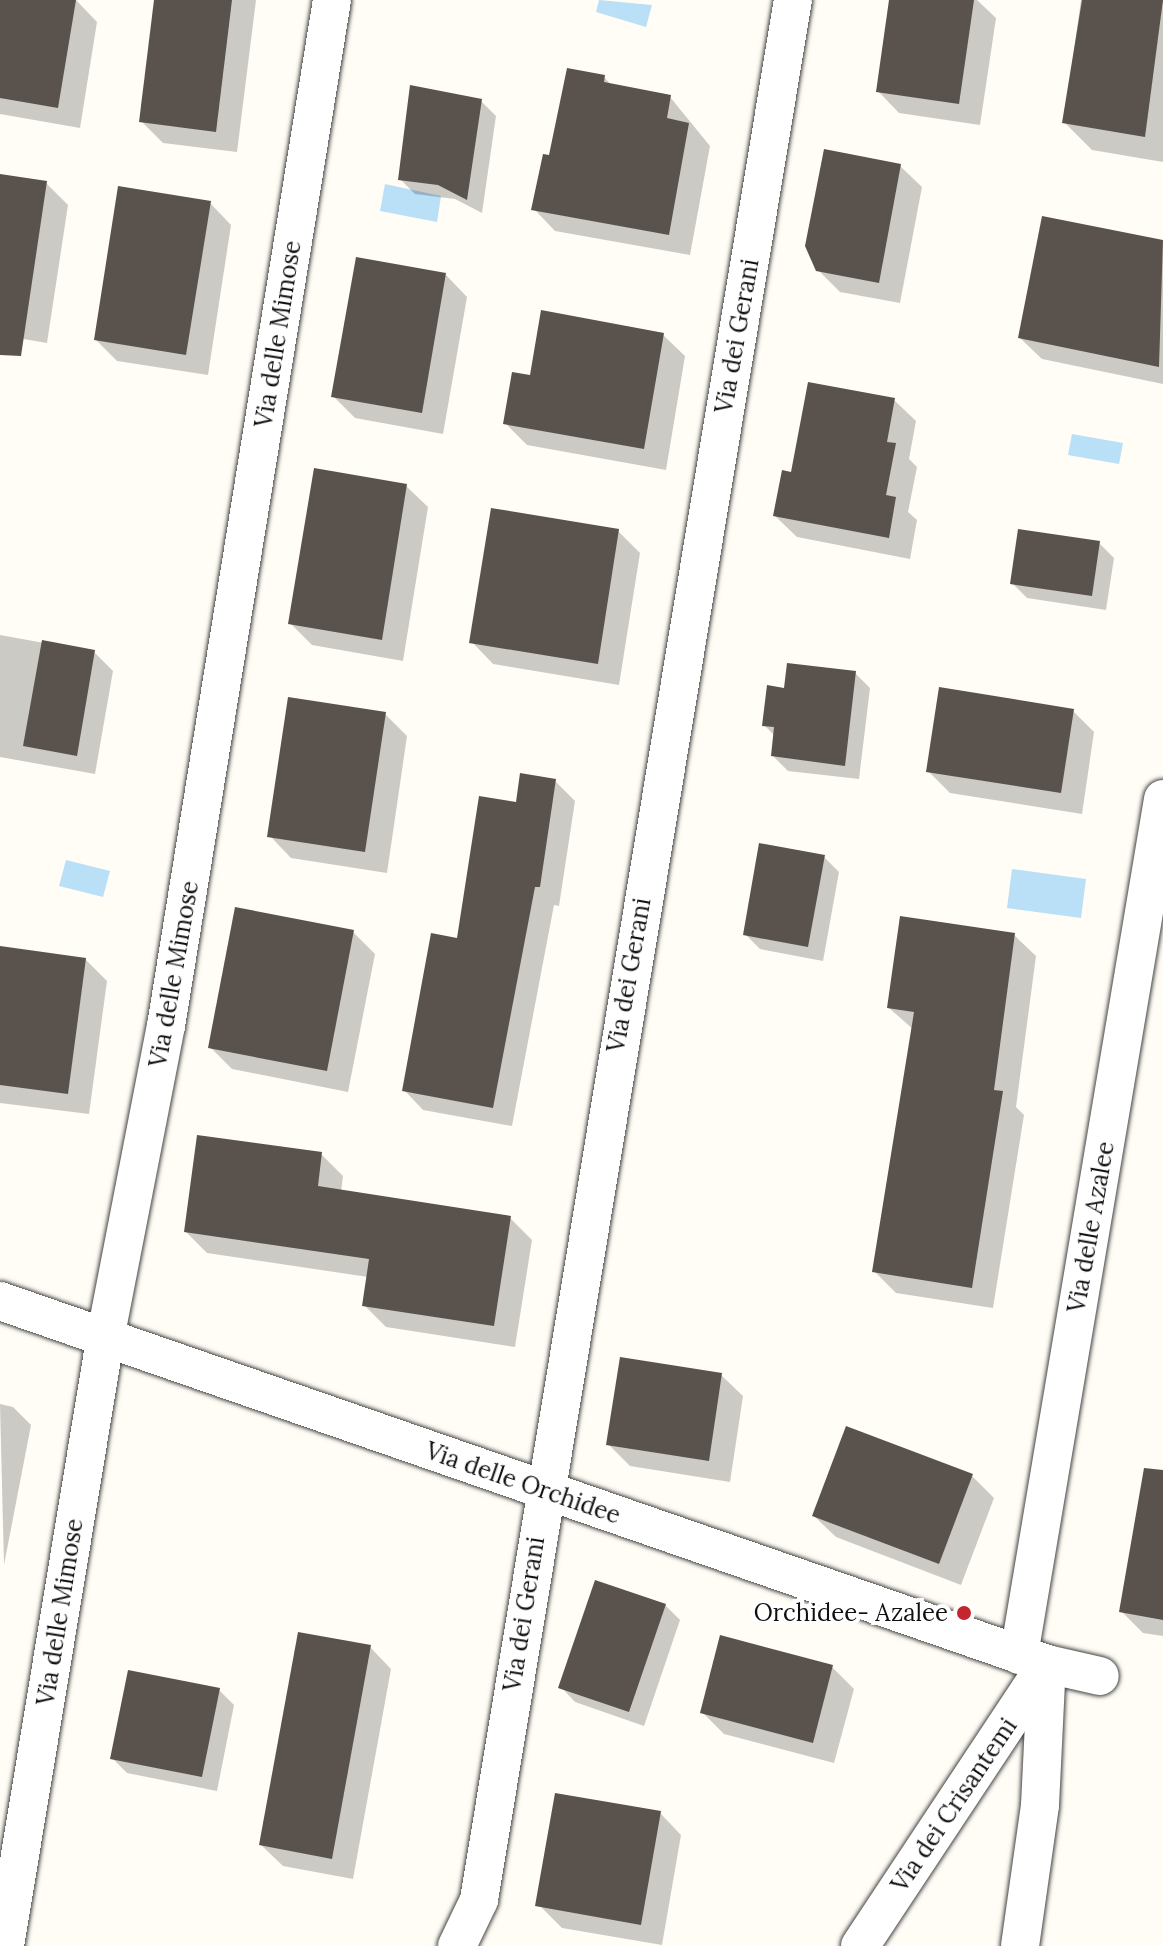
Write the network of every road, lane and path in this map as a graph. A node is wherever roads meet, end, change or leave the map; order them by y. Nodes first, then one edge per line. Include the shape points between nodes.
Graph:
1 (332, 0) edge
2 (793, 0) edge
3 (1163, 799) edge
4 (0, 1301) edge
5 (106, 1334) junction
6 (543, 1490) junction
7 (1033, 1660) junction
8 (1100, 1676) dead end
9 (5, 1946) edge
10 (457, 1946) edge
11 (860, 1946) edge
12 (1020, 1946) edge

1 - 5 street, Via delle Mimose via 166,1026
2 - 6 street, Via dei Gerani
3 - 7 street, Via delle Azalee
4 - 5 street, Via delle Orchidee
5 - 6 street, Via delle Orchidee
5 - 9 street, Via delle Mimose
6 - 7 street, Via delle Orchidee
6 - 10 street, Via dei Gerani via 479,1900
7 - 8 street, Via delle Orchidee
7 - 11 street, Via dei Crisantemi
7 - 12 street via 1040,1805

